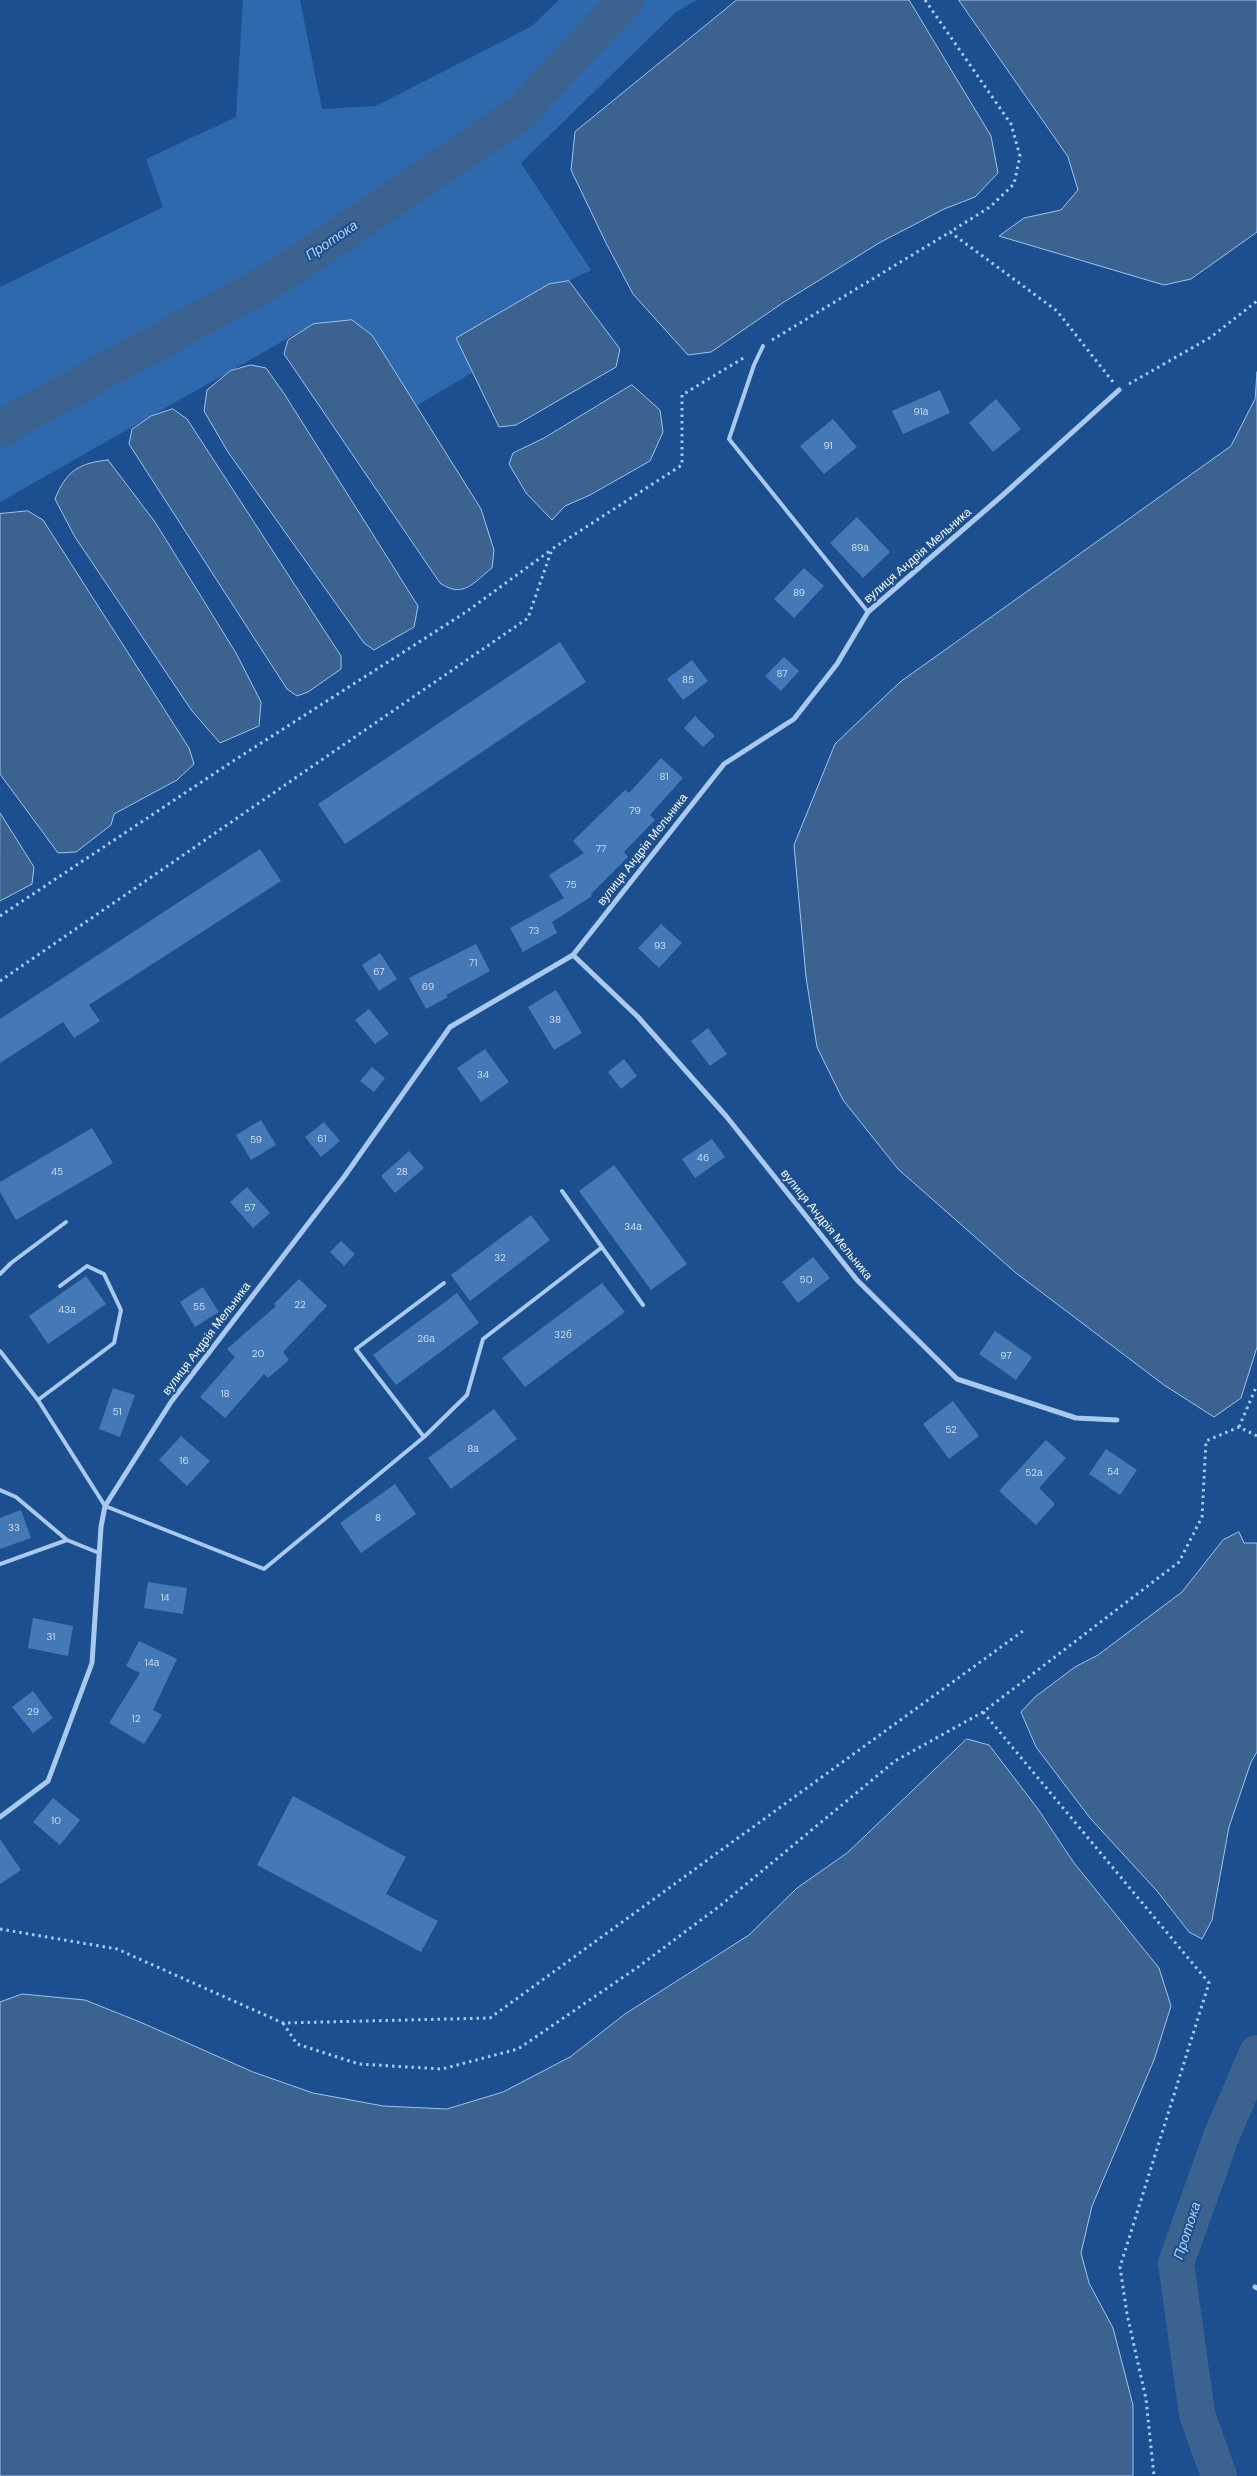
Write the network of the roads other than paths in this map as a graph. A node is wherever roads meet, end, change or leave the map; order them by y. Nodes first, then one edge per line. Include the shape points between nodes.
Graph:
1 (763, 346) road end
2 (1119, 390) road end
3 (868, 612) junction
4 (573, 955) junction
5 (562, 1191) dead end
6 (66, 1222) dead end
7 (601, 1248) junction
8 (0, 1274) edge
9 (444, 1283) dead end
10 (60, 1286) dead end
11 (643, 1305) dead end
12 (0, 1351) edge
13 (38, 1400) junction
14 (1117, 1420) dead end
15 (424, 1437) junction
16 (0, 1490) edge
17 (105, 1506) junction
18 (67, 1540) junction
19 (99, 1553) junction
20 (0, 1564) edge
21 (0, 1816) edge

1 - 3 lane via 729,439
2 - 3 street, вулиця Андрія Мельника
3 - 4 street, вулиця Андрія Мельника via 837,664 794,718 724,764
4 - 14 street, вулиця Андрія Мельника via 638,1017 726,1116 856,1280 956,1379 1076,1418
4 - 17 street, вулиця Андрія Мельника via 450,1027 344,1177 171,1402
5 - 7 lane
6 - 8 lane
7 - 11 lane
7 - 15 lane via 483,1339 467,1395
9 - 15 lane via 356,1349
10 - 13 lane via 87,1266 104,1274 121,1310 114,1343
12 - 13 lane
13 - 17 lane
15 - 17 lane via 264,1568
16 - 18 lane via 16,1497
17 - 19 street, вулиця Андрія Мельника
18 - 19 lane
18 - 20 lane
19 - 21 street, вулиця Андрія Мельника via 92,1663 48,1781

